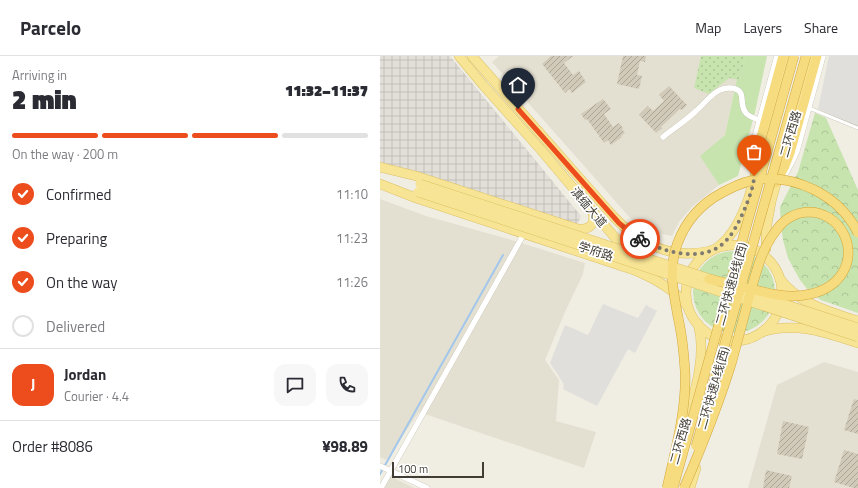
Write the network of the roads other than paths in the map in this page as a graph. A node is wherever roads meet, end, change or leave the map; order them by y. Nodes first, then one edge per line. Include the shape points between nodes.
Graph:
1 (459, 56) edge
2 (472, 56) edge
3 (777, 56) edge
4 (783, 56) edge
5 (788, 56) edge
6 (794, 56) edge
7 (806, 56) edge
8 (811, 56) edge
9 (817, 56) edge
10 (822, 56) edge
11 (807, 105) junction
12 (760, 120) junction
13 (858, 128) edge
14 (663, 137) dead end
15 (380, 167) edge
16 (380, 171) edge
17 (755, 178) junction
18 (380, 180) edge
19 (380, 184) edge
20 (776, 184) junction
21 (419, 188) junction
22 (591, 210) junction
23 (564, 225) junction
24 (858, 233) edge
25 (524, 234) junction
26 (558, 245) junction
27 (713, 250) junction
28 (769, 260) junction
29 (709, 279) junction
30 (779, 279) junction
31 (659, 283) junction
32 (688, 307) junction
33 (821, 309) junction
34 (858, 321) edge
35 (698, 324) junction
36 (858, 328) edge
37 (816, 330) junction
38 (759, 333) junction
39 (858, 337) edge
40 (746, 339) junction
41 (858, 343) edge
42 (690, 406) junction
43 (712, 412) junction
44 (381, 466) edge
45 (390, 470) junction
46 (381, 488) edge
47 (427, 488) edge
48 (667, 488) edge
49 (673, 488) edge
50 (684, 488) edge
51 (690, 488) edge

1 - 22 main road, 滇缅大道
2 - 27 main road, 滇缅大道 via 626,229 646,243 666,251 693,254
3 - 12 street
4 - 17 highway via 758,148
5 - 17 main road, 二环西路
6 - 49 highway, 二环快速B线(西), bridge
7 - 50 highway, 二环快速A线(西), bridge
8 - 20 main road, 二环西路
9 - 11 highway
10 - 11 street
11 - 13 lane
11 - 20 highway
12 - 14 street via 746,113 740,91 728,88 716,93
12 - 17 street via 752,153
15 - 23 main road via 416,176
16 - 21 main road, 学府路
17 - 20 main road via 757,185 764,189 772,188
17 - 27 main road, 二环西路 via 738,222 728,238
18 - 21 main road, 学府路
19 - 25 main road, 学府路
20 - 28 main road, 二环西路 via 766,230 765,245
21 - 29 main road, 学府路, bridge
21 - 39 main road, 学府路, bridge
22 - 23 main road via 593,223 586,229
22 - 31 main road, 滇缅大道 via 630,255
23 - 26 main road via 567,227 568,238 564,244
24 - 48 highway, bridge via 847,216 827,197 798,183 776,179 754,180 733,187 711,200 692,218 680,238 673,265 672,285 683,346 685,385 684,407
25 - 26 main road, 学府路
25 - 45 street
26 - 31 main road, 学府路 via 634,270
27 - 28 main road via 730,245 744,246 758,251
27 - 32 main road via 694,265 689,276 686,289
28 - 30 main road
29 - 36 main road, 学府路, bridge
29 - 50 highway, bridge via 751,289 758,290 772,294 784,296 812,293 831,285 842,273 848,256 846,239 841,228 832,219 804,212 787,220 771,237 754,280 752,287 750,294 732,361 717,407
30 - 33 main road via 796,295
30 - 38 main road via 782,293 780,307 774,319
31 - 32 main road, 学府路 via 676,294
32 - 35 main road
33 - 34 main road
33 - 37 main road via 816,308 808,317 809,326
35 - 40 main road via 720,338
35 - 42 main road, 二环西路 via 700,356
37 - 38 main road via 786,328
37 - 41 main road
38 - 40 main road
40 - 43 main road, 二环西路 via 730,364
42 - 43 main road via 694,401 702,400 709,404
42 - 48 main road, 二环西路
43 - 51 main road, 二环西路
44 - 45 street
45 - 46 street
45 - 47 street

